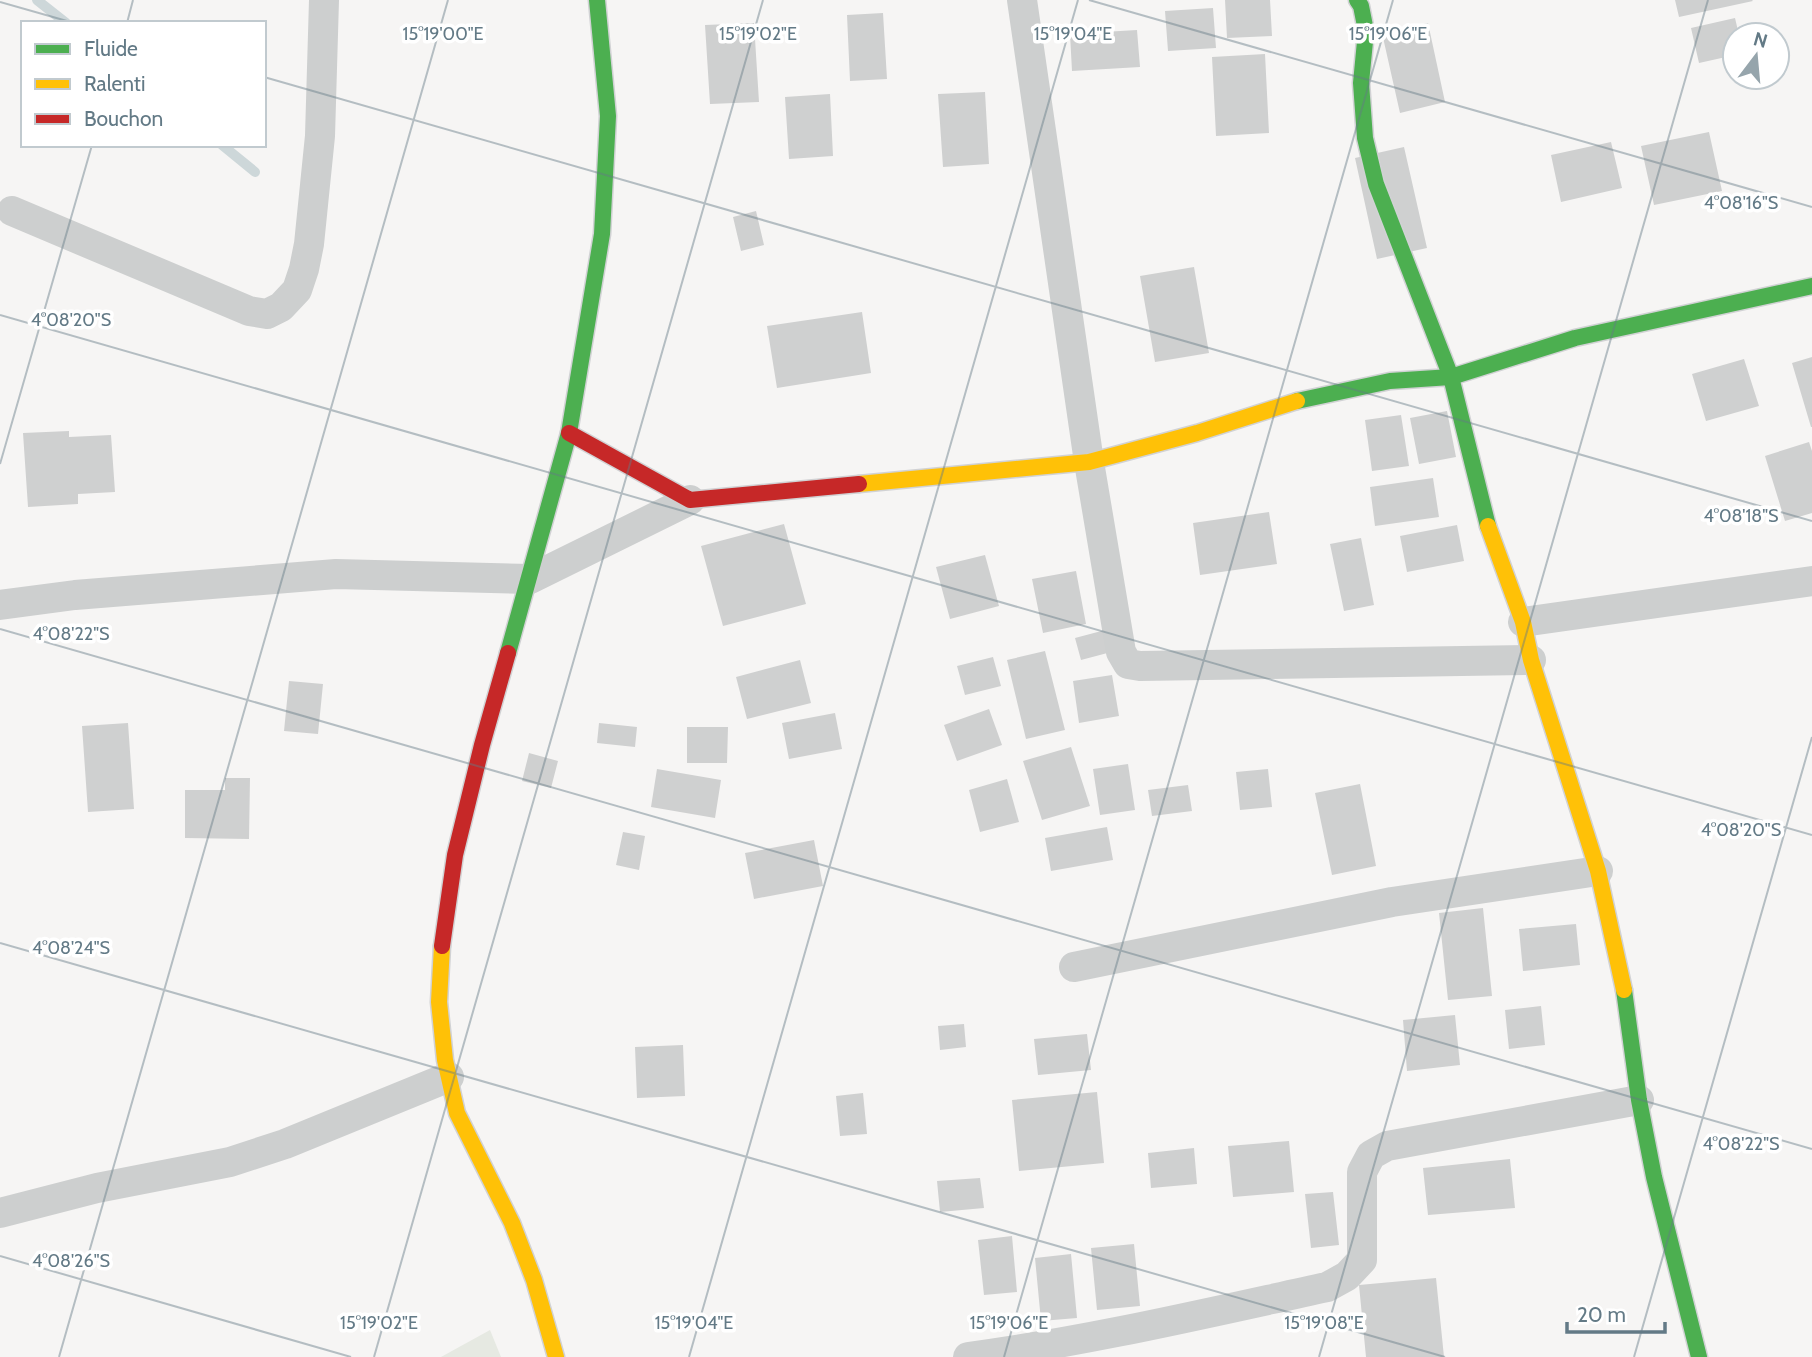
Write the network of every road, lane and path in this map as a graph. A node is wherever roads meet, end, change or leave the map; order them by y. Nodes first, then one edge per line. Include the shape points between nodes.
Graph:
1 (324, 0) edge
2 (597, 0) edge
3 (1022, 0) edge
4 (1357, 0) edge
5 (12, 211) dead end
6 (1812, 286) edge
7 (1451, 377) junction
8 (569, 433) junction
9 (1089, 461) junction
10 (690, 499) junction
11 (530, 579) junction
12 (1812, 581) edge
13 (0, 605) edge
14 (1523, 622) junction
15 (1531, 660) junction
16 (1598, 871) junction
17 (1074, 967) dead end
18 (449, 1077) junction
19 (1639, 1100) junction
20 (0, 1213) edge
21 (556, 1357) edge
22 (968, 1357) edge
23 (1699, 1357) edge

1 - 5 street via 320,136 309,244 296,290 281,307 267,314 249,311
2 - 8 street via 608,116 602,234
3 - 9 street
4 - 7 street via 1366,31 1361,83 1365,138 1376,184
6 - 7 street via 1576,338
7 - 9 street via 1390,381 1298,401
7 - 14 street via 1489,531
8 - 10 street
8 - 11 street
9 - 10 street
9 - 15 street via 1121,652 1128,664
10 - 11 street
11 - 13 street via 336,575
11 - 18 street via 455,855 442,939 439,1002
12 - 14 street
14 - 15 street
15 - 16 street
16 - 17 street via 1392,902
16 - 19 street via 1625,995
18 - 20 street via 230,1162
18 - 21 street via 457,1113 512,1223 534,1280
19 - 22 street via 1387,1146 1371,1155 1362,1172 1362,1260 1348,1276 1327,1287 1119,1333
19 - 23 street

